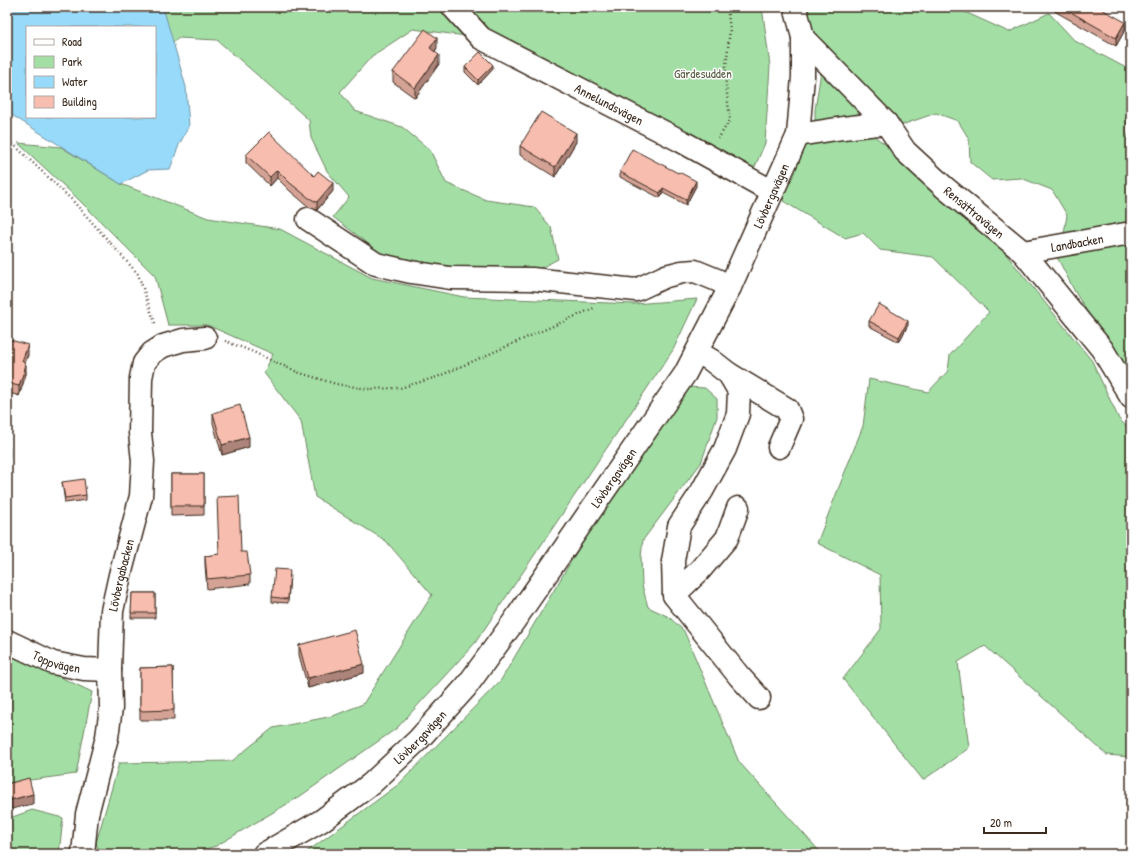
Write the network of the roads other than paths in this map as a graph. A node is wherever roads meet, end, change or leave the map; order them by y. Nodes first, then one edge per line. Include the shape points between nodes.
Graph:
1 (453, 7) edge
2 (795, 7) edge
3 (803, 38) junction
4 (886, 123) junction
5 (798, 135) junction
6 (773, 192) junction
7 (308, 219) dead end
8 (1131, 233) edge
9 (1023, 252) junction
10 (730, 287) junction
11 (205, 338) road end
12 (697, 352) junction
13 (729, 374) junction
14 (1131, 396) edge
15 (779, 447) dead end
16 (738, 508) dead end
17 (674, 595) junction
18 (7, 641) edge
19 (110, 670) junction
20 (759, 698) dead end
21 (256, 850) edge
22 (83, 854) edge

1 - 6 street, Annelundsvägen via 482,38 681,141
2 - 3 street, Lövbergavägen
3 - 4 street, Rensättravägen
3 - 5 street, Lövbergavägen via 803,77
4 - 5 street
4 - 9 street, Rensättravägen via 905,151
5 - 6 street, Lövbergavägen
6 - 10 street, Lövbergavägen
7 - 10 street via 376,264 411,272 450,278 532,279 636,290 666,276 695,271
8 - 9 street, Landbacken
9 - 14 street, Rensättravägen via 1102,349
10 - 12 street, Lövbergavägen
11 - 19 street, Lövbergabacken via 183,340 163,346 152,353 144,363 141,378 141,496 112,611
12 - 13 street
12 - 21 street, Lövbergavägen via 680,381 466,687 419,739 371,784 321,821
13 - 15 street via 787,409 791,419
13 - 17 street via 739,391 738,414 721,456 679,526 673,561
16 - 17 street via 727,538 700,570
17 - 20 street via 738,676
18 - 19 street, Toppvägen via 53,663 84,669
19 - 22 street, Lövbergabacken via 111,708 108,737 87,814

